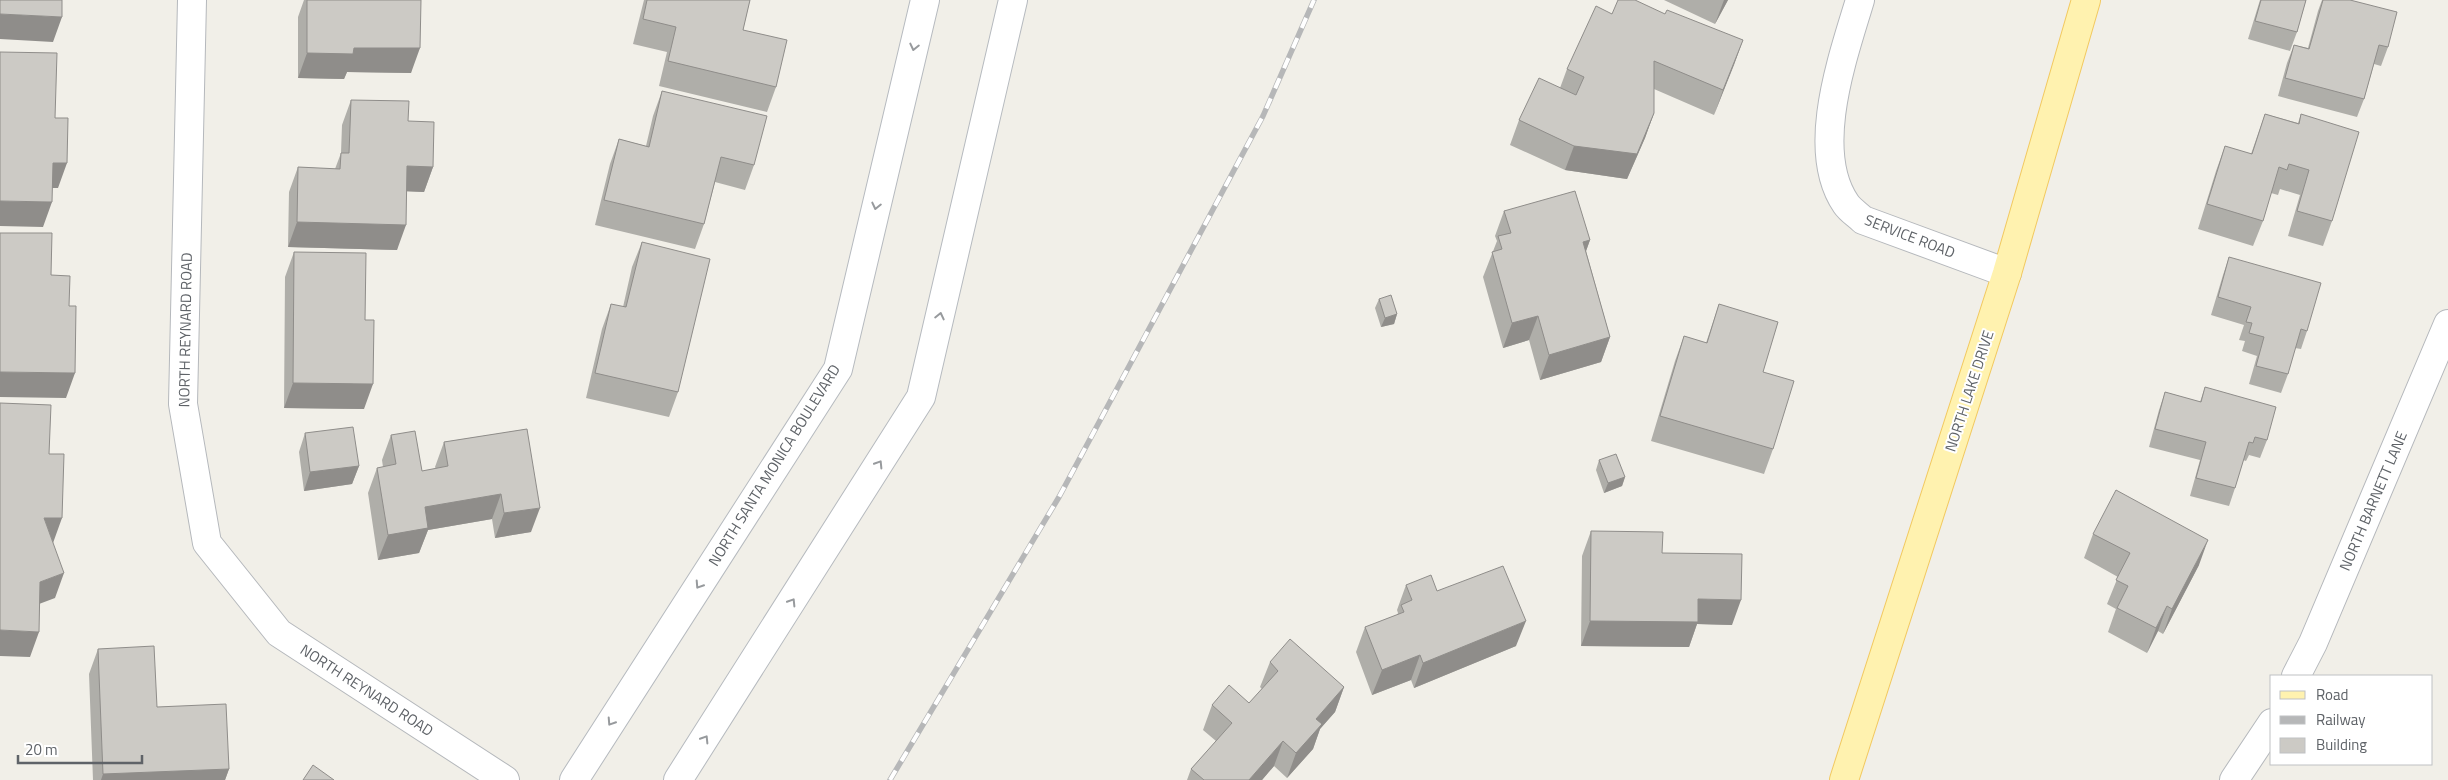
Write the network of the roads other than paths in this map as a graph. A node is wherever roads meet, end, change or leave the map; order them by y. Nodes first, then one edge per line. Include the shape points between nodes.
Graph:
1 (192, 0) edge
2 (925, 0) edge
3 (1013, 0) edge
4 (1860, 0) edge
5 (2086, 0) edge
6 (2008, 273) junction
7 (2448, 324) edge
8 (2297, 675) edge
9 (2270, 726) edge
10 (505, 780) edge
11 (574, 780) edge
12 (678, 780) edge
13 (1844, 780) edge
14 (2234, 780) edge

1 - 10 street, NORTH REYNARD ROAD via 183,404 207,543 279,632
2 -> 11 street, NORTH SANTA MONICA BOULEVARD via 838,369
12 -> 3 street via 921,397
4 - 6 street, SERVICE ROAD via 1842,61 1829,141 1834,181 1847,206 1863,220
5 - 6 main road, NORTH LAKE DRIVE
6 - 13 main road, NORTH LAKE DRIVE
7 - 8 street, NORTH BARNETT LANE
9 - 14 street

